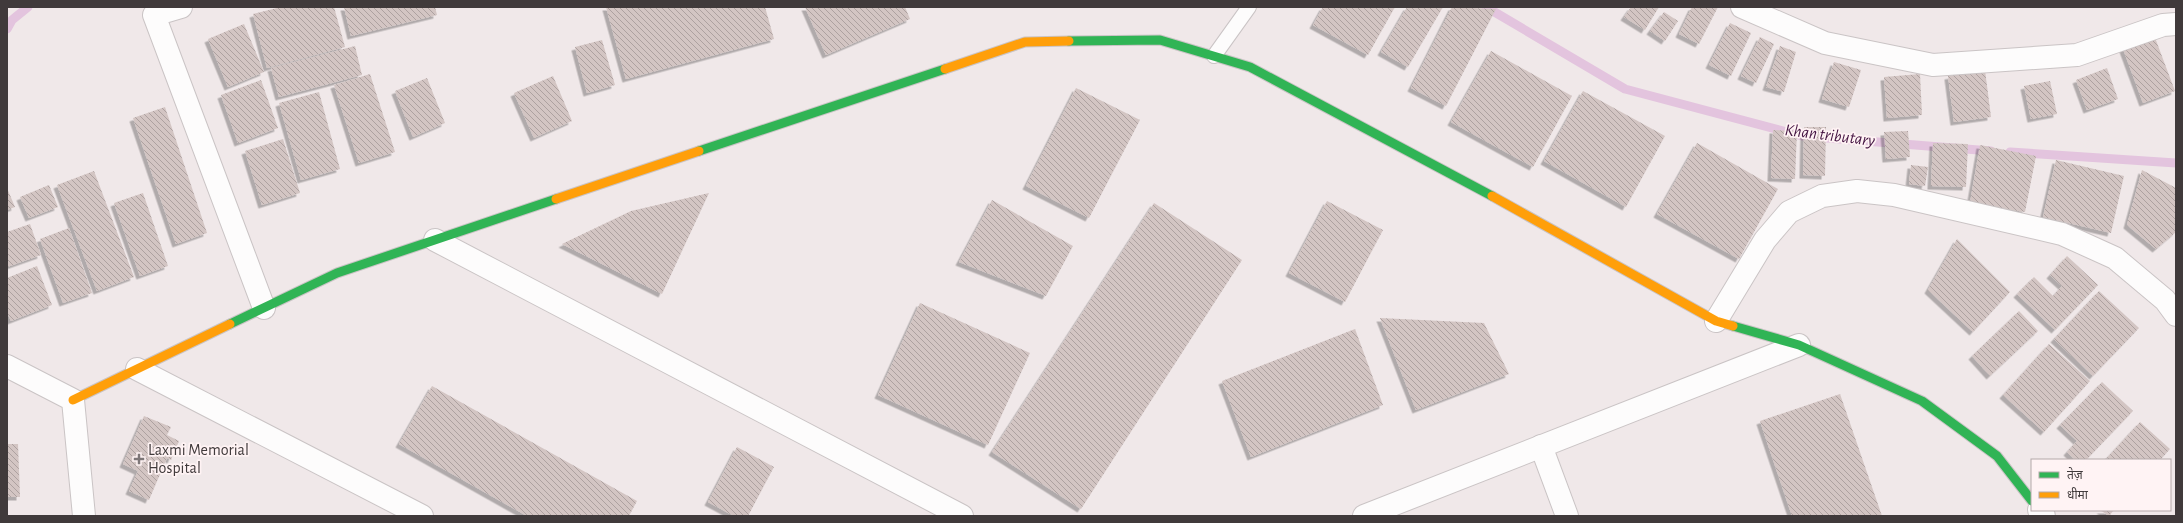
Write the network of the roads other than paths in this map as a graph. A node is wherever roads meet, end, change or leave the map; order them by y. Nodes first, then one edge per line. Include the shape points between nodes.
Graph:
1 (181, 7) edge
2 (1249, 7) edge
3 (1742, 7) edge
4 (153, 11) edge
5 (2176, 24) edge
6 (1214, 56) junction
7 (435, 240) junction
8 (264, 308) junction
9 (2176, 315) edge
10 (1716, 321) junction
11 (1799, 345) junction
12 (7, 366) edge
13 (137, 369) junction
14 (73, 400) junction
15 (1541, 446) junction
16 (2031, 500) edge
17 (84, 516) edge
18 (422, 516) edge
19 (962, 516) edge
20 (1364, 516) edge
21 (1567, 516) edge

1 - 4 street
2 - 6 lane
3 - 5 street via 1825,43 1933,65 2077,55 2163,25
4 - 8 street
6 - 7 street via 1160,40 1025,42
6 - 10 street via 1250,67 1520,211
7 - 8 street via 337,273
7 - 19 street
8 - 13 street
9 - 10 street via 2165,300 2115,258 2062,234 1894,194 1857,191 1822,196 1790,212 1765,240
10 - 11 street
11 - 15 street
11 - 16 street via 1922,401 1997,456
12 - 14 street
13 - 14 street
13 - 18 street
14 - 17 street
15 - 20 street
15 - 21 street

